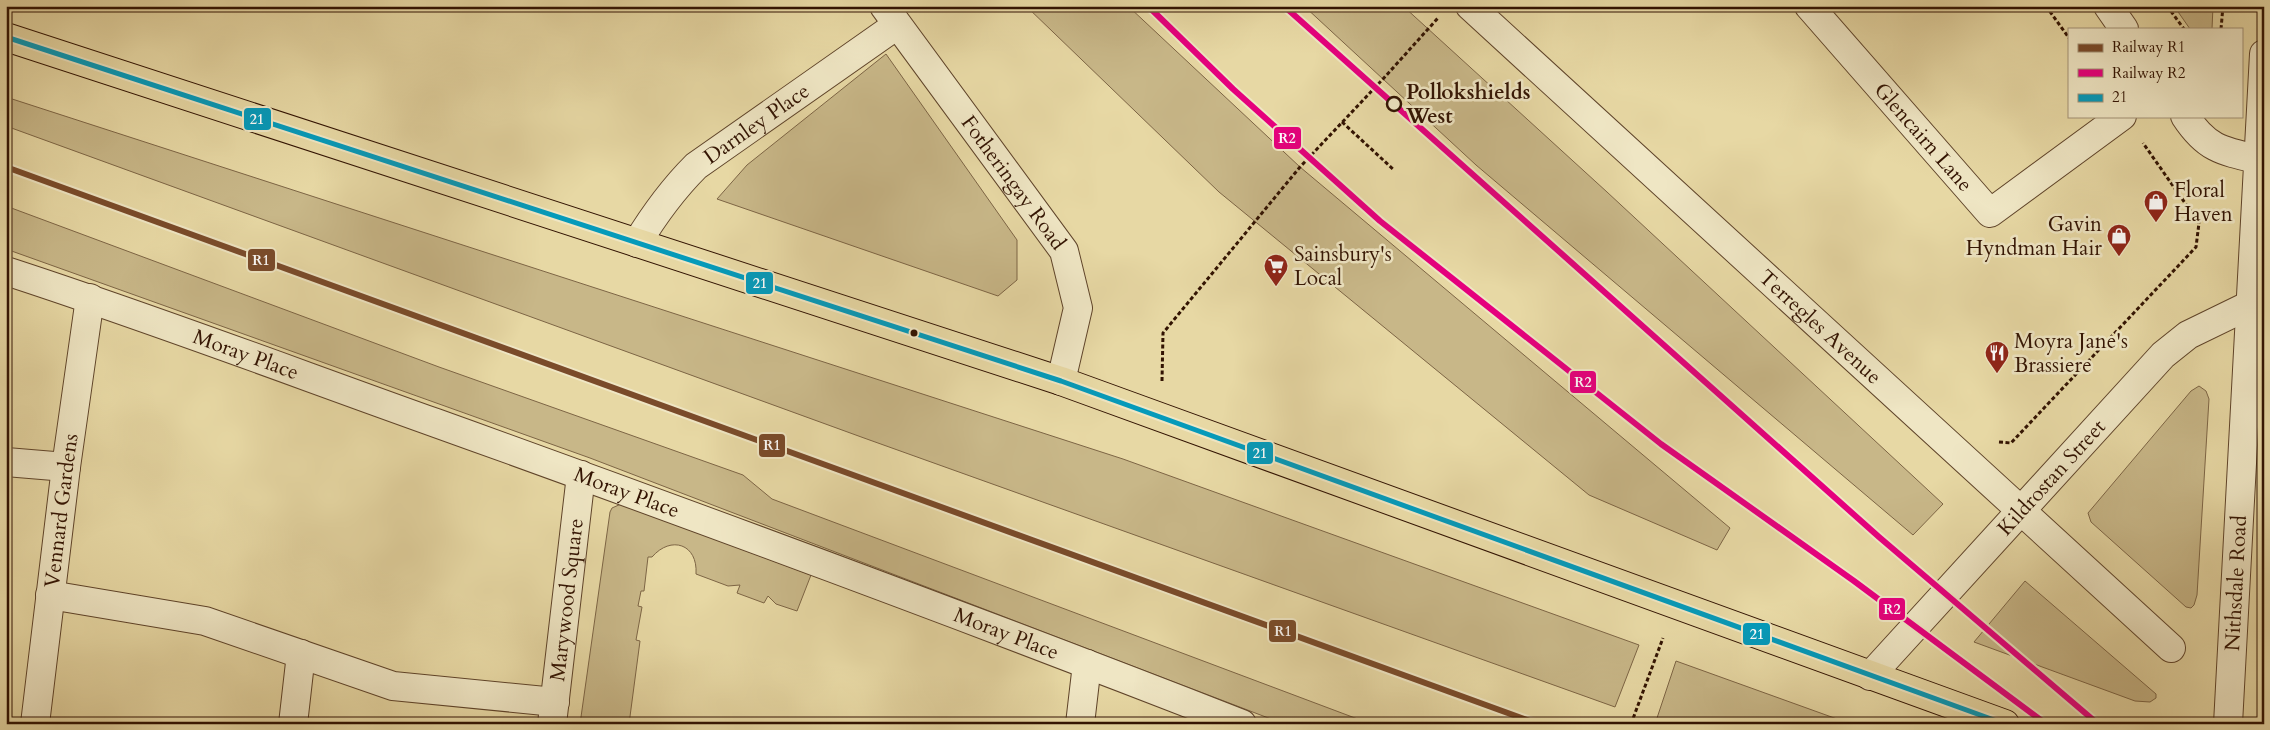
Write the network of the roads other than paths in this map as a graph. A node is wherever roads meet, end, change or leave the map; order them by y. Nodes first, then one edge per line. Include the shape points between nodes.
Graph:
1 (1470, 6) edge
2 (1809, 6) edge
3 (2108, 6) edge
4 (890, 16) edge
5 (2123, 28) edge
6 (6, 37) edge
7 (2264, 54) edge
8 (2187, 118) edge
9 (2130, 126) edge
10 (2257, 158) junction
11 (637, 243) junction
12 (6, 271) edge
13 (90, 298) junction
14 (2258, 301) edge
15 (1061, 381) junction
16 (6, 462) edge
17 (66, 467) junction
18 (581, 475) junction
19 (2020, 511) junction
20 (50, 595) junction
21 (2171, 648) dead end
22 (302, 654) junction
23 (1087, 664) junction
24 (1870, 676) junction
25 (554, 713) edge
26 (35, 724) edge
27 (293, 724) edge
28 (1080, 724) edge
29 (1242, 724) edge
30 (2005, 724) edge
31 (2228, 724) edge

1 - 19 street, Terregles Avenue
2 - 9 street, Glencairn Lane via 1990,212
3 - 5 street
4 - 11 street, Darnley Place via 696,166 660,206
4 - 15 street, Fotheringay Road via 1064,251 1078,308
6 - 11 main road
7 - 10 street, Nithsdale Road
8 - 10 street via 2202,138 2213,146
10 - 14 street, Nithsdale Road
11 - 15 main road
12 - 13 street, Moray Place
13 - 17 street, Vennard Gardens
13 - 18 street, Moray Place
14 - 19 street, Kildrostan Street via 2188,335 2163,355
14 - 31 street, Nithsdale Road
15 - 24 main road
16 - 17 street
17 - 20 street, Vennard Gardens
18 - 23 street, Moray Place
18 - 25 street, Marywood Square
19 - 21 street, Terregles Avenue
19 - 24 street, Kildrostan Street
20 - 22 street via 204,620
20 - 26 street, Vennard Gardens
22 - 25 street via 394,686
22 - 27 street
23 - 28 street
23 - 29 street, Moray Place
24 - 30 main road

